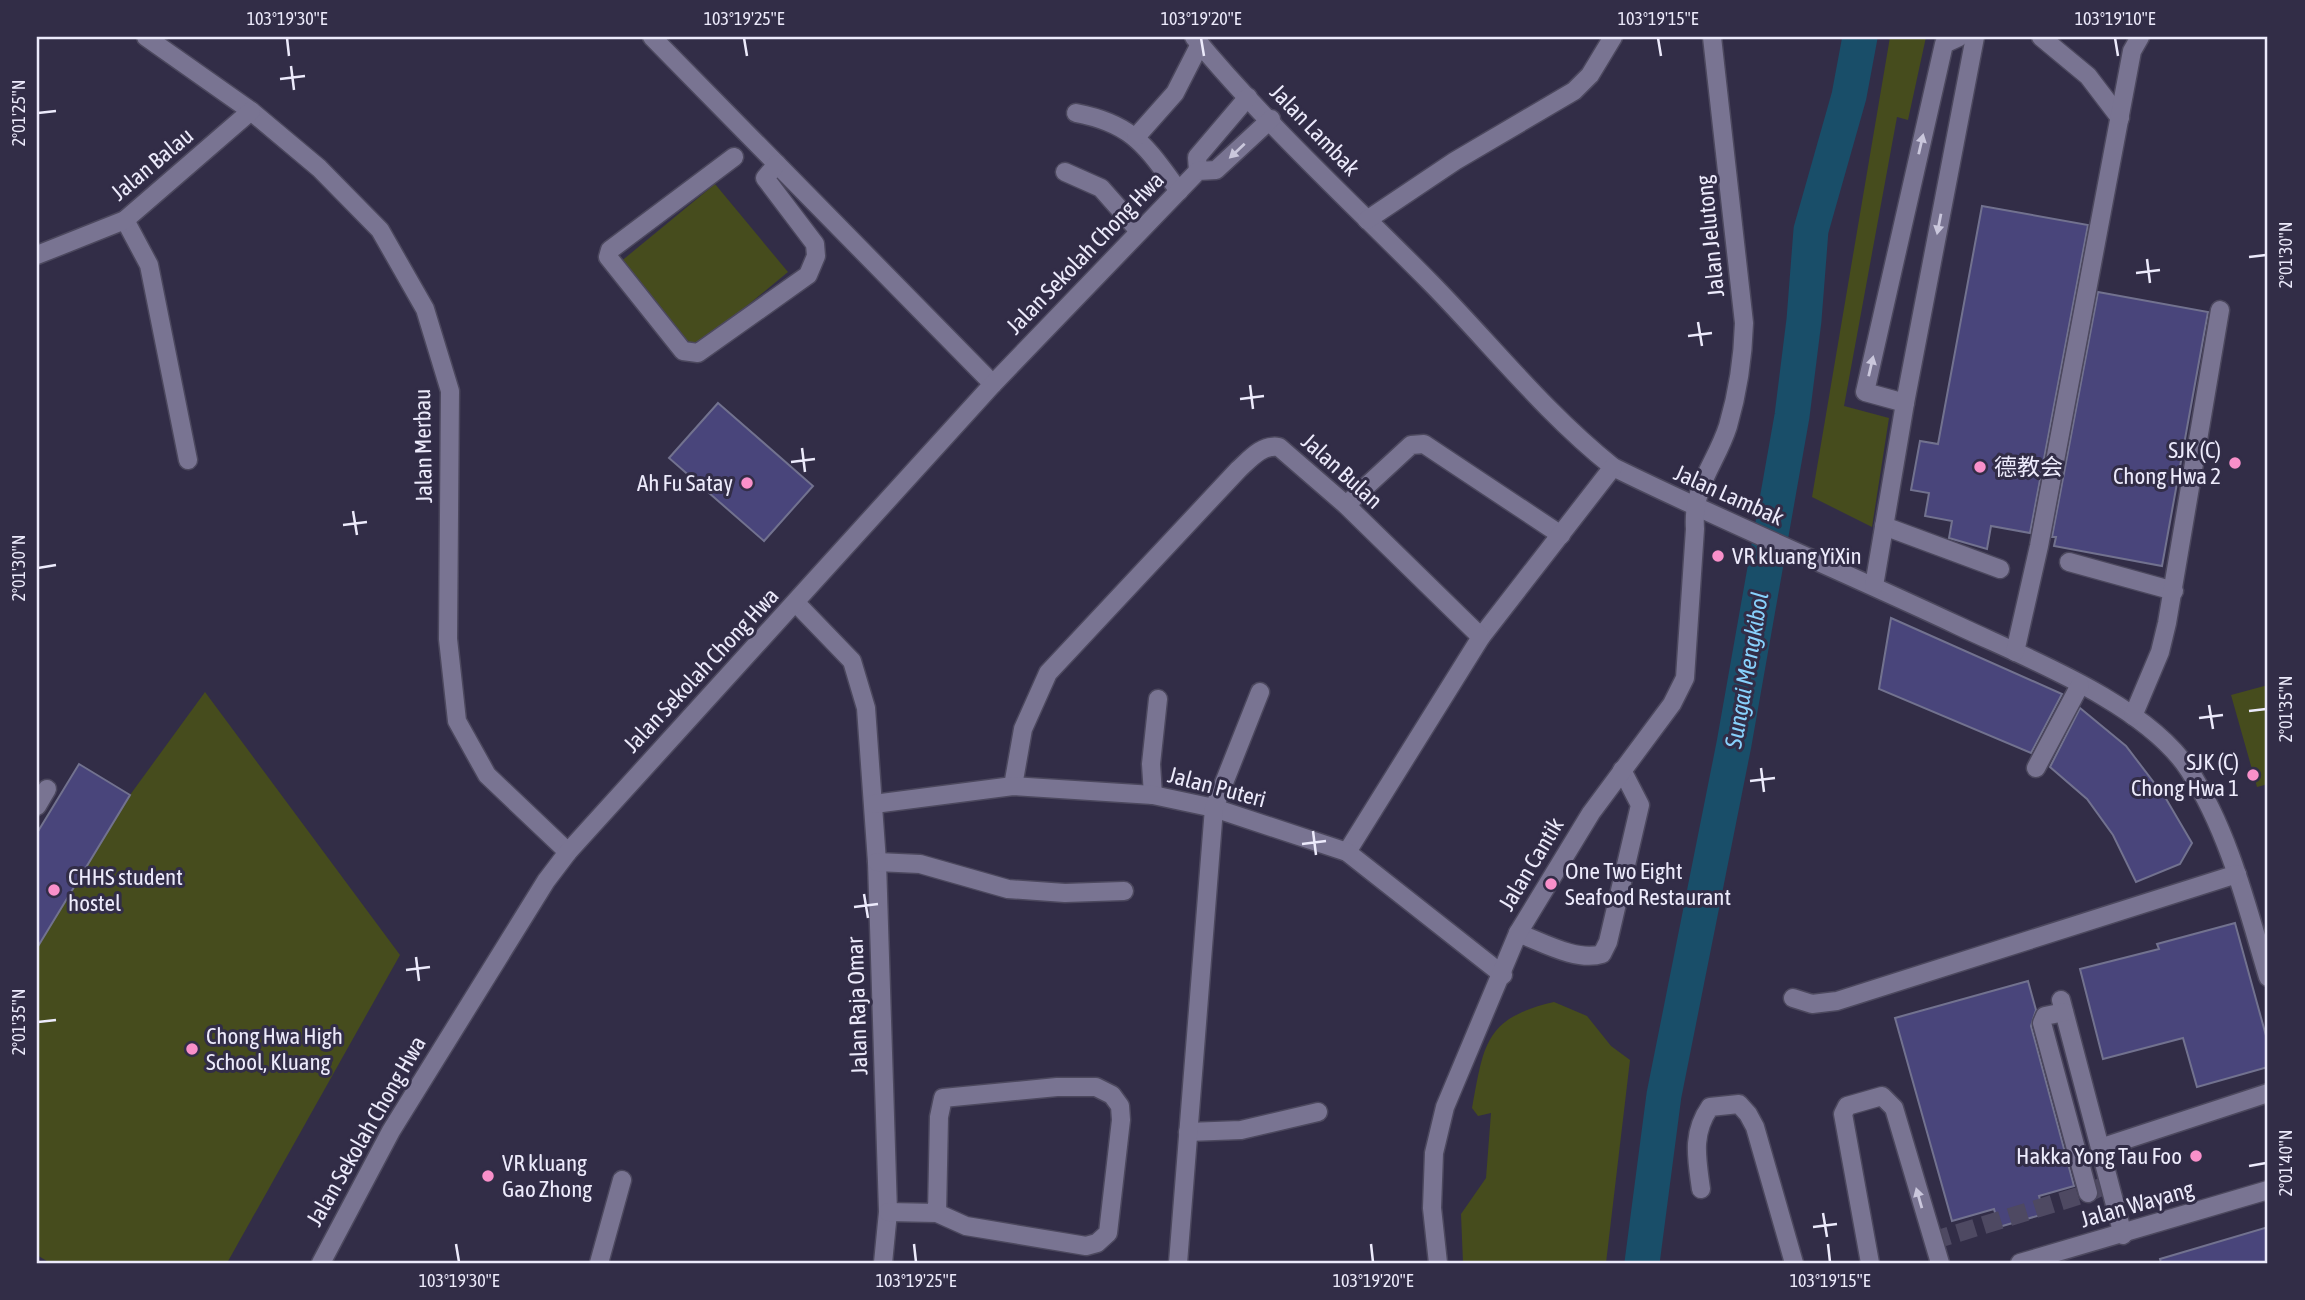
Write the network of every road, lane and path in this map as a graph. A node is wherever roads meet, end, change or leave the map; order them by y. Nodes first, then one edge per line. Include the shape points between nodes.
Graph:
1 (146, 37) edge
2 (652, 37) edge
3 (1613, 37) edge
4 (1712, 37) edge
5 (1959, 37) edge
6 (1975, 37) edge
7 (2041, 37) edge
8 (2140, 37) edge
9 (1197, 40) edge
10 (1248, 97) junction
11 (251, 111) junction
12 (1076, 113) dead end
13 (2120, 118) junction
14 (1270, 119) junction
15 (1136, 137) junction
16 (734, 156) dead end
17 (777, 164) junction
18 (1198, 171) junction
19 (1065, 172) dead end
20 (1179, 191) junction
21 (125, 220) junction
22 (1367, 220) junction
23 (1139, 232) junction
24 (37, 255) edge
25 (2220, 310) dead end
26 (993, 384) junction
27 (1905, 402) junction
28 (188, 460) dead end
29 (1613, 467) junction
30 (1346, 505) junction
31 (1694, 507) junction
32 (1884, 526) junction
33 (1561, 535) junction
34 (2069, 562) dead end
35 (2000, 569) dead end
36 (1874, 586) junction
37 (2174, 591) junction
38 (796, 603) junction
39 (1481, 636) junction
40 (2015, 652) junction
41 (2080, 685) junction
42 (1260, 692) dead end
43 (1158, 699) dead end
44 (2133, 716) junction
45 (2036, 768) dead end
46 (1622, 770) junction
47 (1013, 786) junction
48 (47, 789) dead end
49 (1153, 796) junction
50 (874, 804) junction
51 (37, 806) edge
52 (1214, 807) junction
53 (569, 852) junction
54 (1348, 852) junction
55 (877, 862) junction
56 (2237, 874) junction
57 (1124, 891) dead end
58 (1518, 933) junction
59 (1503, 975) junction
60 (2268, 977) edge
61 (1793, 998) dead end
62 (2268, 1093) edge
63 (1318, 1112) dead end
64 (1188, 1132) junction
65 (2100, 1148) junction
66 (622, 1180) dead end
67 (1701, 1189) dead end
68 (2268, 1190) edge
69 (2088, 1193) dead end
70 (888, 1212) junction
71 (937, 1213) junction
72 (2123, 1235) junction
73 (321, 1263) edge
74 (599, 1263) edge
75 (883, 1263) edge
76 (1178, 1263) edge
77 (1438, 1263) edge
78 (1794, 1263) edge
79 (1870, 1263) edge
80 (1940, 1263) edge
81 (2020, 1263) edge

1 - 11 street, Jalan Merbau
2 - 17 street
3 - 22 street via 1590,75 1574,91 1455,161
4 - 31 street, Jalan Jelutong via 1744,323 1743,362 1727,429
27 -> 5 street via 1865,392 1944,44
6 -> 27 street
7 - 13 street via 2088,76
8 - 13 street via 2132,51
9 - 10 street, Jalan Lambak
9 - 15 street via 1175,93
10 - 14 street, Jalan Lambak
10 - 18 street, Jalan Sekolah Chong Hwa via 1197,157
11 - 21 street, Jalan Balau
11 - 53 street, Jalan Merbau via 319,168 380,229 425,309 450,391 448,639 457,721 486,775
12 - 15 street via 1112,123
13 - 40 street
14 -> 18 street, Jalan Sekolah Chong Hwa via 1216,170
14 - 22 street, Jalan Lambak
15 - 20 street
16 - 17 street via 610,250 608,257 690,354 698,353 808,275 816,256 815,244 765,178
17 - 26 street
18 - 20 street, Jalan Sekolah Chong Hwa
19 - 23 street via 1101,188
20 - 23 street, Jalan Sekolah Chong Hwa
21 - 24 street, Jalan Balau
21 - 28 street via 149,265
22 - 29 street, Jalan Lambak via 1573,435
23 - 26 street, Jalan Sekolah Chong Hwa
25 - 37 street
26 - 38 street, Jalan Sekolah Chong Hwa
27 - 32 street
29 - 31 street, Jalan Lambak
29 - 33 street
30 - 33 street via 1410,445 1424,444
30 - 39 street, Jalan Bulan
30 - 47 street, Jalan Bulan via 1279,447 1259,451 1048,673 1023,729
31 - 36 street, Jalan Lambak
31 - 46 street, Jalan Cantik via 1685,678 1672,704
32 - 35 street
32 - 36 street
33 - 39 street
34 - 37 street
36 - 40 street, Jalan Lambak
37 - 44 street via 2160,652
38 - 50 street, Jalan Raja Omar via 852,662 866,708
38 - 53 street, Jalan Sekolah Chong Hwa
39 - 54 street
40 - 41 street, Jalan Lambak
41 - 44 street, Jalan Lambak
41 - 45 street
42 - 52 street
43 - 49 street via 1150,764
44 - 56 street, Jalan Lambak via 2188,769
46 - 58 street, Jalan Cantik
46 - 58 street via 1640,805 1602,954 1578,955
47 - 49 street, Jalan Puteri
47 - 50 street, Jalan Puteri
48 - 51 street
49 - 52 street, Jalan Puteri
50 - 55 street, Jalan Raja Omar
52 - 54 street, Jalan Puteri
52 - 64 street
53 - 73 street, Jalan Sekolah Chong Hwa via 545,881 390,1131
54 - 59 street, Jalan Puteri
55 - 57 street via 920,864 1008,889
55 - 70 street, Jalan Raja Omar
56 - 60 street, Jalan Lambak
56 - 61 street via 1836,1001 1812,1003
58 - 59 street, Jalan Cantik
59 - 77 street, Jalan Cantik via 1461,1063 1434,1153
62 - 65 street
63 - 64 street via 1241,1130
64 - 76 street
65 - 69 street via 2063,1006 2042,1023
65 - 72 street
66 - 74 street
67 - 78 street via 1695,1147 1700,1122 1710,1107 1738,1104 1755,1127
68 - 72 street, Jalan Wayang
70 - 71 street
70 - 75 street, Jalan Raja Omar
71 - 71 street via 966,1226 1086,1246 1097,1243 1108,1233 1120,1106 1112,1095 1096,1087 943,1098
72 - 81 street, Jalan Wayang
80 -> 79 street via 1894,1108 1882,1096 1847,1106 1843,1114

